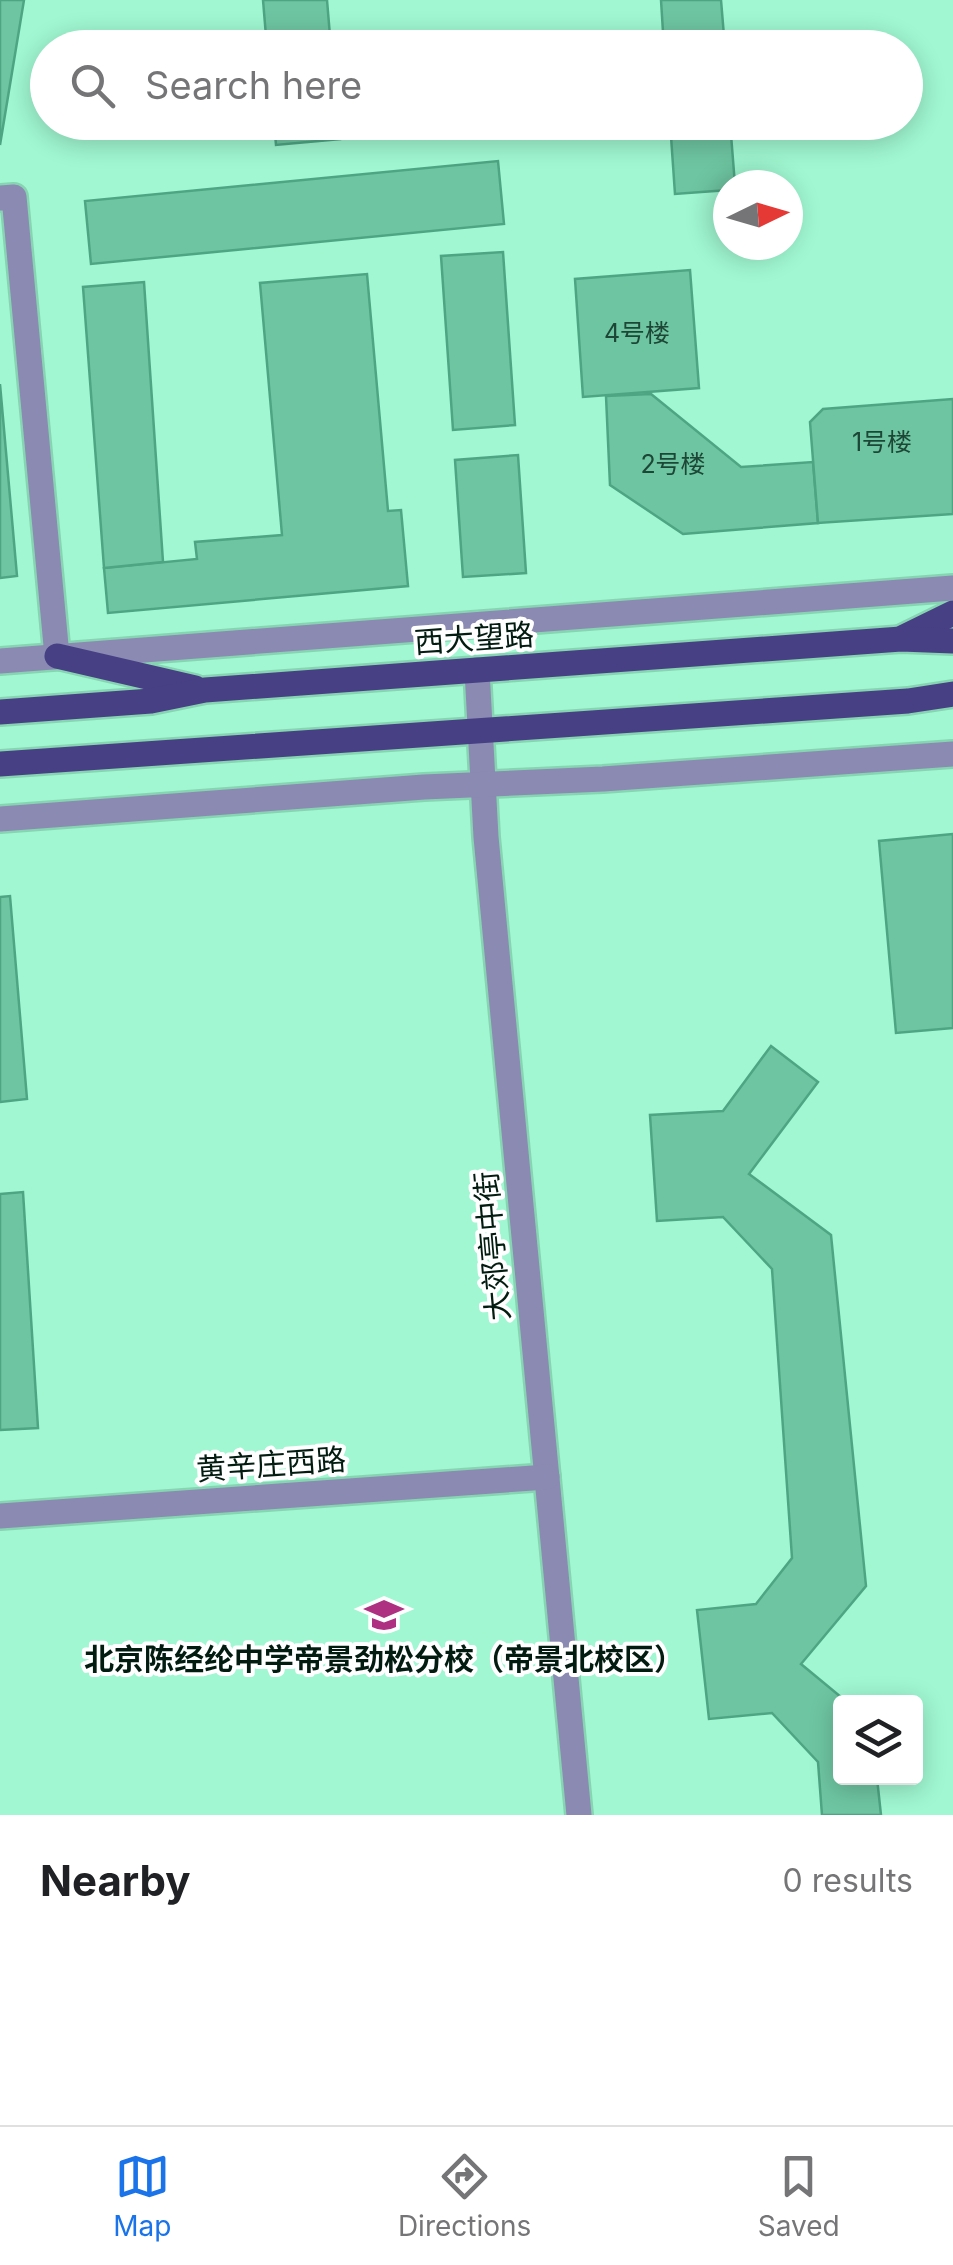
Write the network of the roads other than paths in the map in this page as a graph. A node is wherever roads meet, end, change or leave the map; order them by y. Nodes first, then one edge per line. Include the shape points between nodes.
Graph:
1 (0, 198) edge
2 (953, 588) edge
3 (953, 613) edge
4 (901, 639) junction
5 (953, 641) edge
6 (57, 656) junction
7 (0, 660) edge
8 (477, 670) junction
9 (205, 690) junction
10 (953, 694) edge
11 (0, 712) edge
12 (478, 733) junction
13 (953, 754) edge
14 (0, 764) edge
15 (482, 784) junction
16 (0, 819) edge
17 (547, 1478) junction
18 (0, 1516) edge
19 (579, 1815) edge

1 - 6 street via 14,197
2 - 6 street
3 - 4 main road
4 - 5 main road, 西大望路
4 - 8 main road, 西大望路
6 - 7 street
6 - 9 main road
8 - 9 main road, 西大望路
8 - 12 street, 大郊亭中街
9 - 11 main road, 西大望路 via 151,701
10 - 12 main road
12 - 14 main road
12 - 15 street, 大郊亭中街
13 - 15 street
15 - 16 street
15 - 17 street, 大郊亭中街
17 - 18 street, 黄辛庄西路
17 - 19 street, 大郊亭中街

